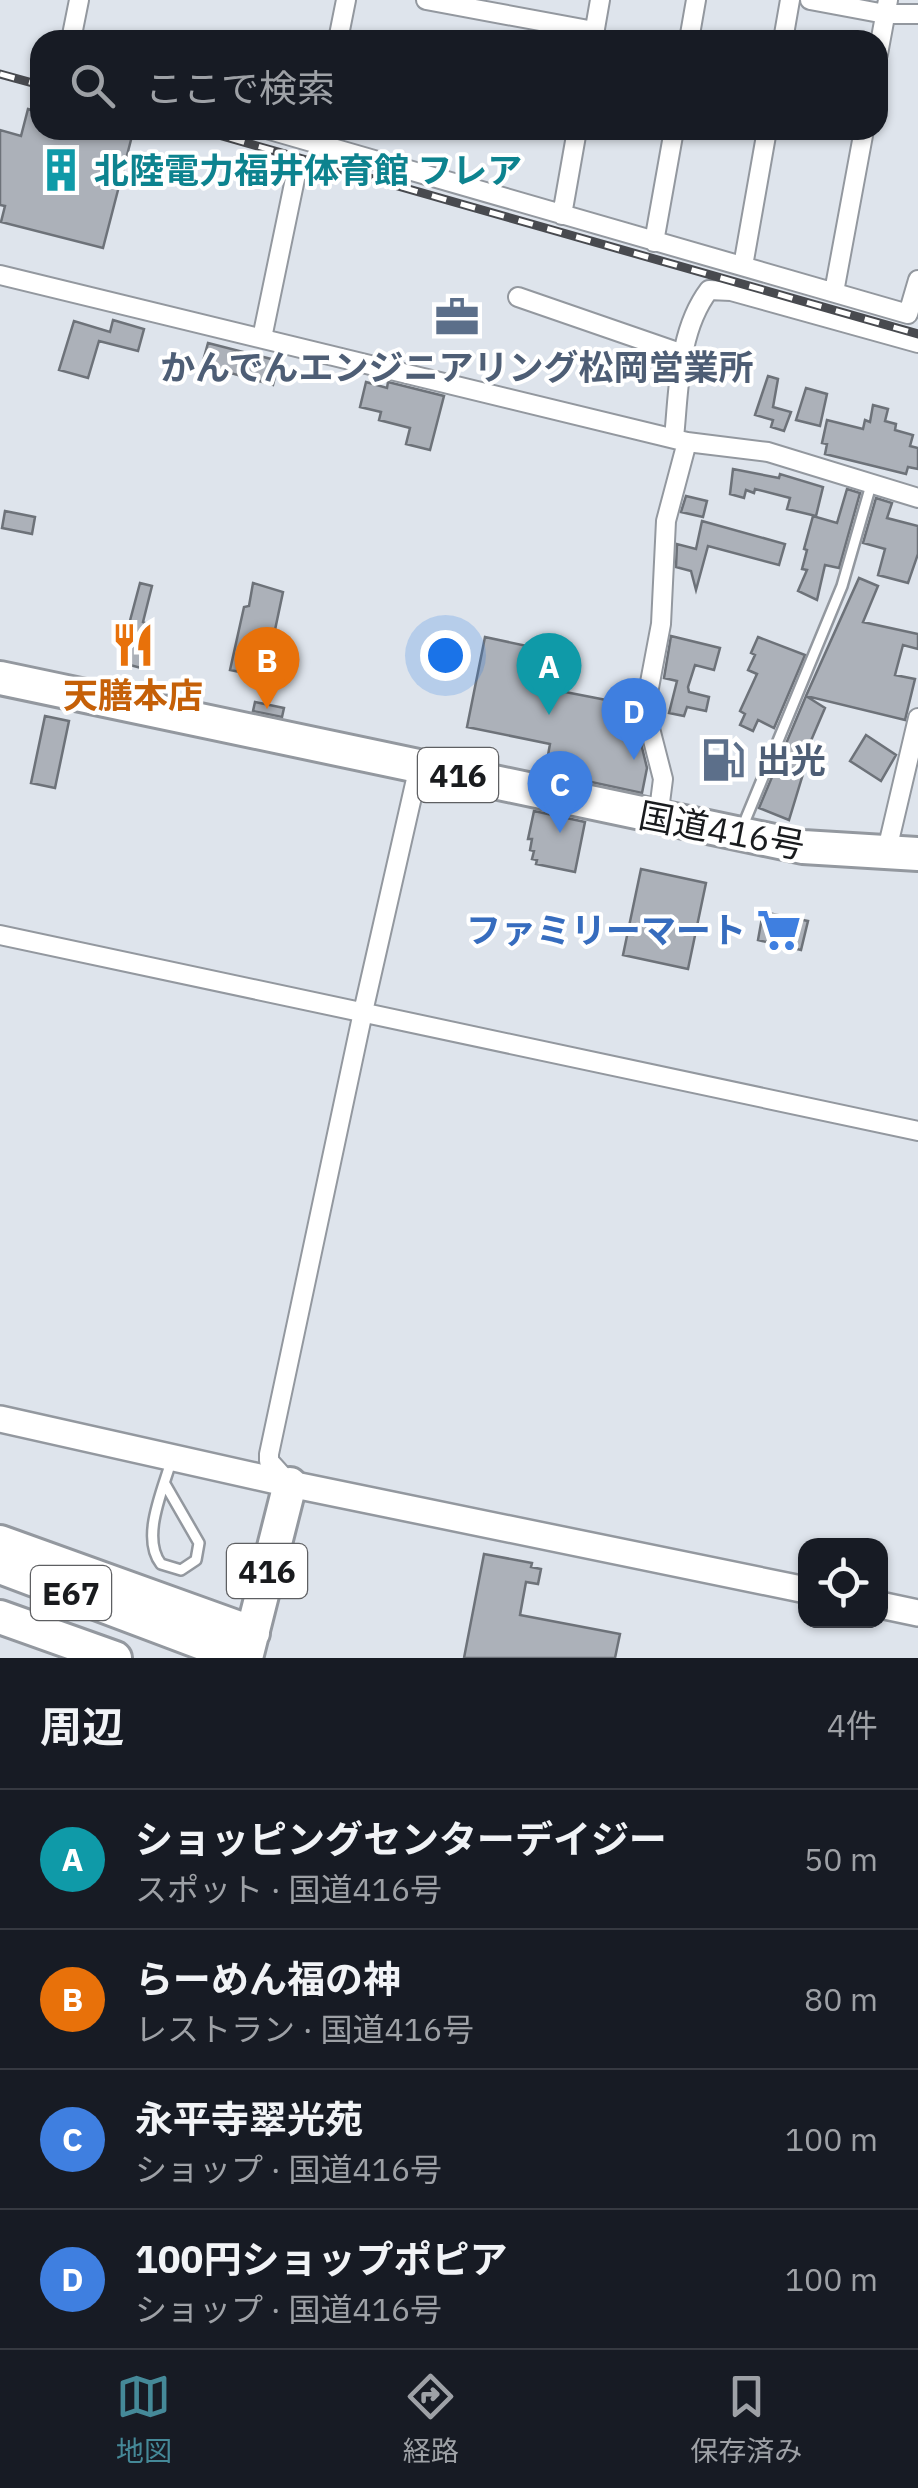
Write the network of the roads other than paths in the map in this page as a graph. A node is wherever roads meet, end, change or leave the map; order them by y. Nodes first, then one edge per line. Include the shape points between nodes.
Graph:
1 (79, 0) edge
2 (346, 0) edge
3 (426, 0) edge
4 (600, 0) edge
5 (696, 0) edge
6 (790, 0) edge
7 (810, 0) edge
8 (886, 7) edge
9 (918, 14) edge
10 (73, 30) edge
11 (340, 30) edge
12 (569, 30) edge
13 (594, 30) edge
14 (691, 30) edge
15 (785, 30) edge
16 (330, 140) edge
17 (574, 140) edge
18 (672, 140) edge
19 (765, 140) edge
20 (862, 140) edge
21 (296, 174) dead end
22 (562, 215) junction
23 (654, 242) junction
24 (743, 266) junction
25 (0, 275) edge
26 (918, 280) edge
27 (834, 292) junction
28 (518, 297) dead end
29 (262, 338) junction
30 (918, 343) edge
31 (682, 354) junction
32 (681, 440) junction
33 (871, 485) junction
34 (918, 498) edge
35 (0, 678) edge
36 (918, 718) edge
37 (419, 766) junction
38 (658, 818) junction
39 (740, 834) junction
40 (902, 854) edge
41 (0, 935) edge
42 (362, 1012) junction
43 (918, 1130) edge
44 (0, 1420) edge
45 (172, 1456) junction
46 (165, 1484) junction
47 (290, 1484) junction
48 (0, 1542) edge
49 (0, 1567) edge
50 (0, 1576) edge
51 (798, 1588) edge
52 (888, 1607) edge
53 (918, 1613) edge
54 (0, 1617) edge
55 (141, 1620) junction
56 (247, 1650) edge
57 (114, 1658) edge

1 - 10 street
2 - 11 street
3 - 12 street
4 - 13 street
5 - 14 street
6 - 15 street
7 - 8 street
8 - 9 street
16 - 22 street
17 - 22 street
18 - 23 street
19 - 24 street
20 - 27 street
21 - 29 street
22 - 23 street
23 - 24 street
24 - 27 street
25 - 29 street
26 - 27 street via 908,314
28 - 31 street
29 - 32 street
30 - 31 street via 709,290
31 - 32 street
32 - 33 street via 768,452
32 - 38 street via 646,709 663,779
33 - 34 street
33 - 39 lane via 842,586
35 - 37 highway, 国道416号 / 416
36 - 40 street
37 - 38 highway, 国道416号 / 416
37 - 42 street
38 - 39 highway, 国道416号 / 416
39 - 40 highway, 国道416号 / 416 via 803,847
41 - 42 street
42 - 43 street
42 - 47 street via 269,1454
44 - 45 street
45 - 46 lane
45 - 47 street
46 - 46 lane via 200,1543 196,1560 181,1570 160,1564 152,1548
47 - 51 street
47 - 56 highway, 416
48 - 56 highway
49 - 55 highway, E67
50 - 55 highway, E67
52 - 53 street
54 - 57 highway
55 - 56 highway, E67

